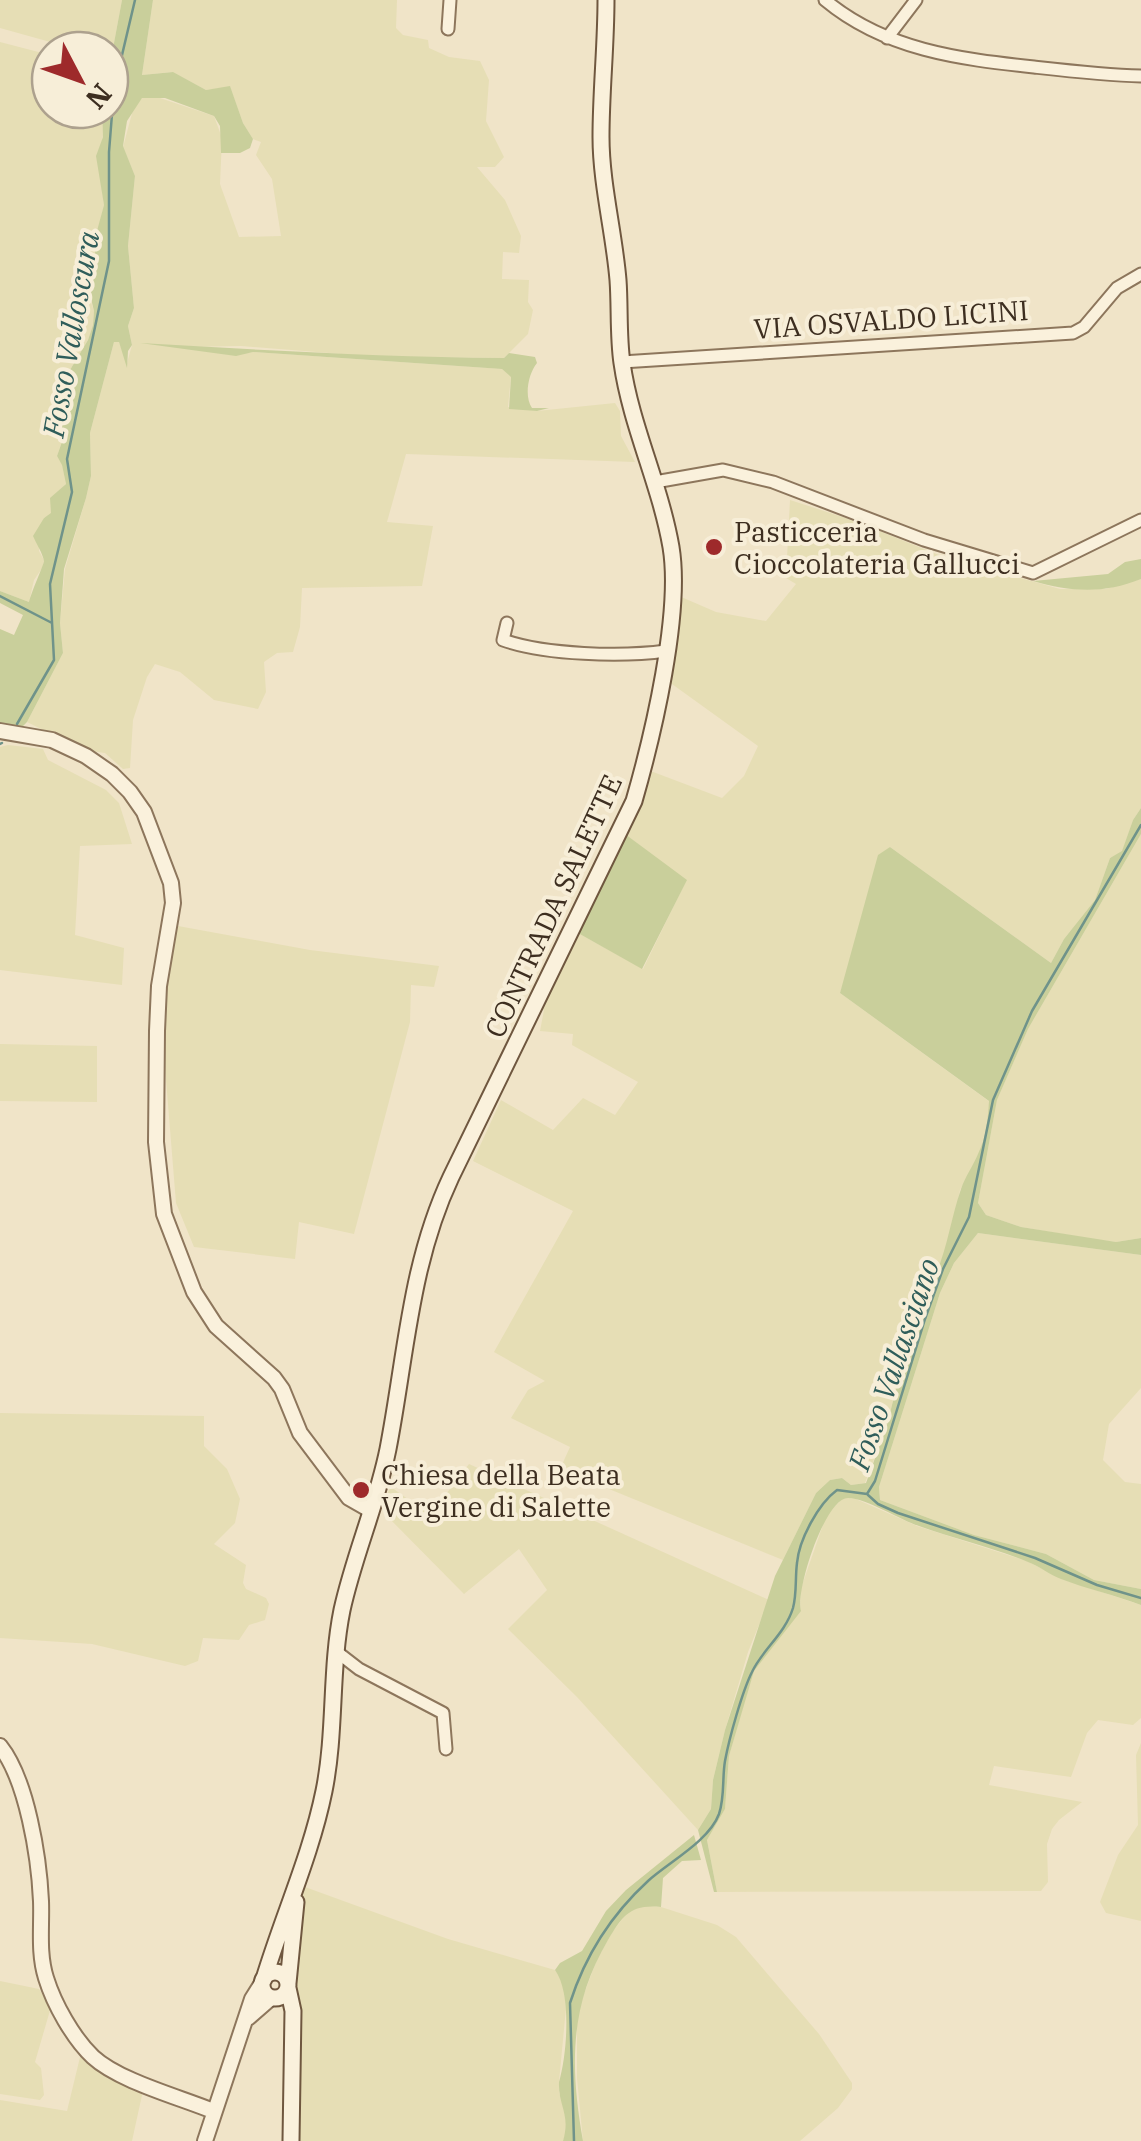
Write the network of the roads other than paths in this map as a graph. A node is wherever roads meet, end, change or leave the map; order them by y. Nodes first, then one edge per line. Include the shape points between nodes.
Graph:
1 (450, 0) edge
2 (606, 0) edge
3 (826, 0) edge
4 (916, 0) edge
5 (448, 29) dead end
6 (888, 38) junction
7 (1141, 76) edge
8 (1141, 274) edge
9 (622, 362) junction
10 (655, 482) junction
11 (1141, 520) edge
12 (507, 623) dead end
13 (666, 651) junction
14 (0, 731) edge
15 (370, 1510) junction
16 (337, 1652) junction
17 (0, 1746) edge
18 (446, 1748) dead end
19 (301, 1868) junction
20 (288, 1986) junction
21 (268, 1990) junction
22 (292, 2030) junction
23 (212, 2111) junction
24 (205, 2141) edge
25 (290, 2141) edge

1 - 5 street
2 - 9 main road, CONTRADA SALETTE via 601,138
3 - 6 street
4 - 6 street
6 - 7 street via 972,61
8 - 9 street, VIA OSVALDO LICINI via 1073,333
9 - 10 main road, CONTRADA SALETTE
10 - 11 street via 723,470 1032,572
10 - 13 main road, CONTRADA SALETTE via 673,577
12 - 13 street via 503,640 526,648
13 - 15 main road, CONTRADA SALETTE via 634,801 435,1210
14 - 15 street via 52,740 86,756 112,774 144,812 172,893 158,986 156,1142 164,1214 194,1292 216,1326 274,1378 300,1433 349,1498
15 - 16 main road, CONTRADA SALETTE
16 - 18 street via 444,1713
16 - 19 main road, CONTRADA SALETTE via 325,1787
17 - 23 street via 25,1797 41,1896 41,1954 54,1998 94,2058
19 - 20 main road
19 - 21 main road
20 - 21 main road via 282,1997
20 - 21 main road via 280,1973 271,1973
20 - 22 main road
21 - 22 main road
21 - 23 street via 252,1999
22 - 25 main road
23 - 24 street

